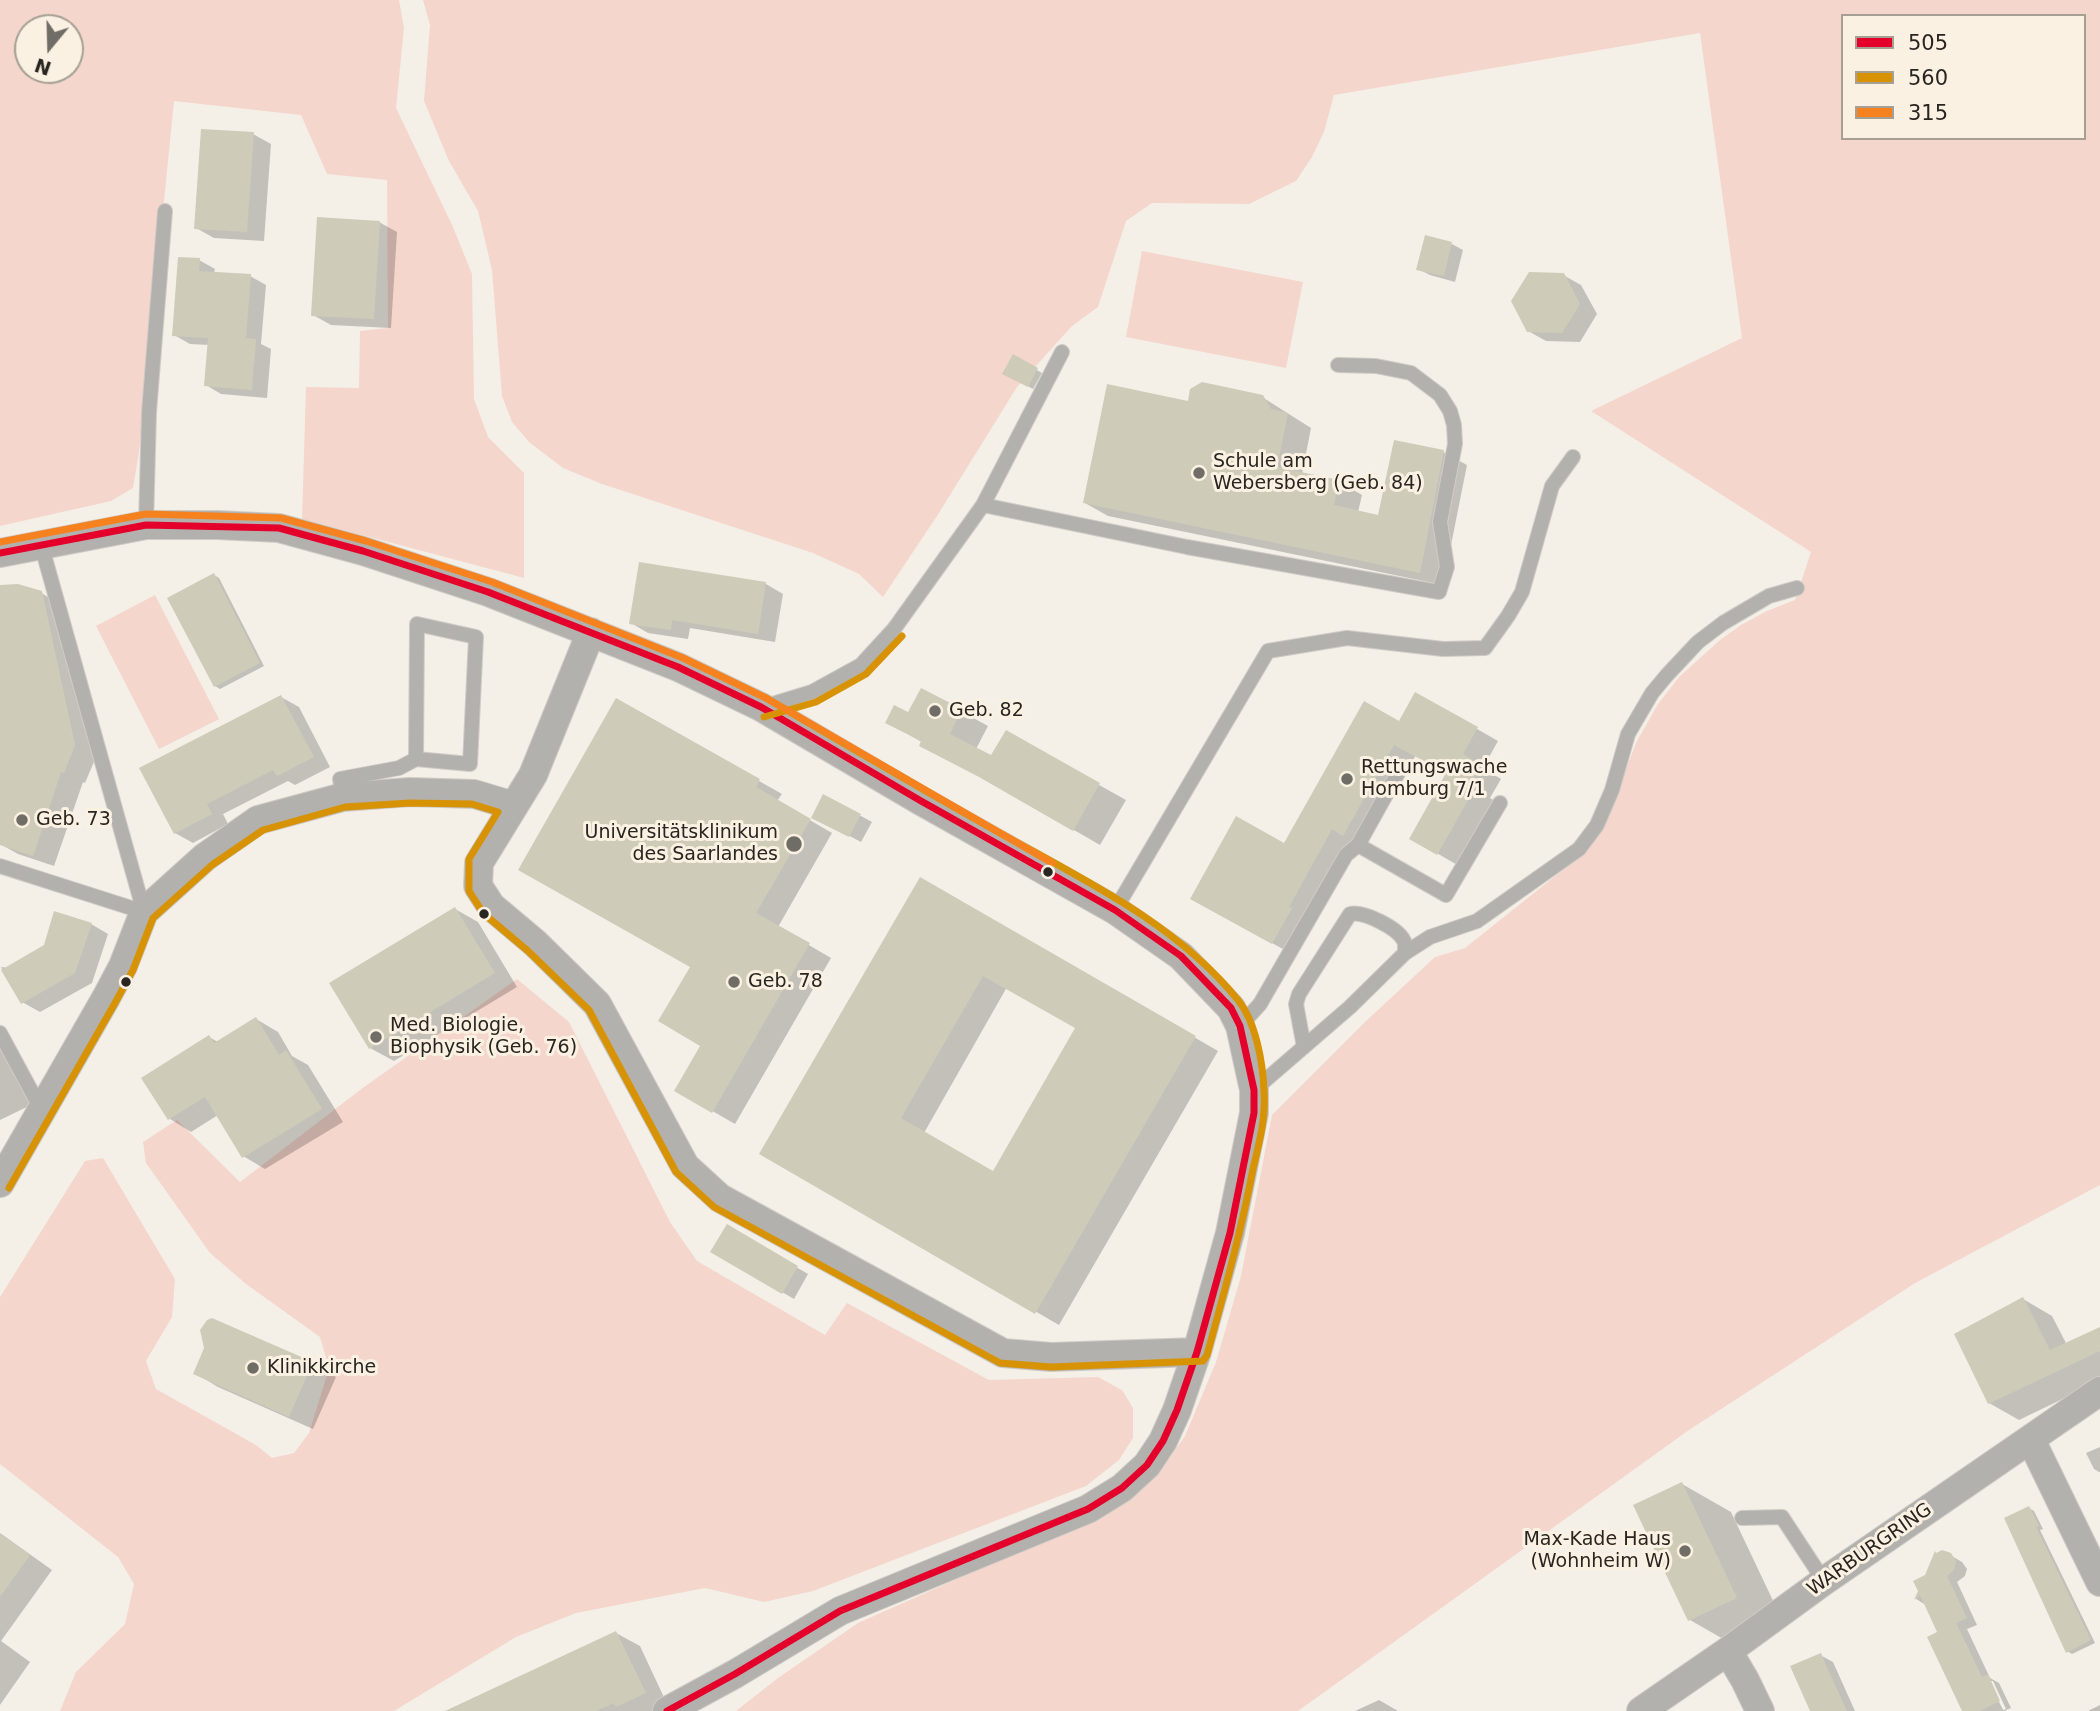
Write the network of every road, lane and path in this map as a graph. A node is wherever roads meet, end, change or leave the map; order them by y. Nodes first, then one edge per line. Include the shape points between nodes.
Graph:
1 (165, 211) dead end
2 (1062, 352) dead end
3 (1338, 365) dead end
4 (1573, 457) dead end
5 (984, 505) junction
6 (146, 525) junction
7 (41, 544) junction
8 (0, 553) edge
9 (1797, 588) dead end
10 (590, 632) junction
11 (761, 707) junction
12 (416, 759) junction
13 (1402, 766) dead end
14 (343, 797) junction
15 (1500, 803) dead end
16 (514, 806) junction
17 (1358, 845) junction
18 (0, 866) edge
19 (1115, 910) junction
20 (144, 912) junction
21 (1405, 953) junction
22 (1240, 1026) junction
23 (0, 1033) edge
24 (1304, 1047) junction
25 (1262, 1084) junction
26 (41, 1109) junction
27 (0, 1183) edge
28 (1198, 1352) junction
29 (2100, 1391) edge
30 (2031, 1440) junction
31 (1742, 1518) dead end
32 (1824, 1581) junction
33 (2100, 1582) edge
34 (1728, 1651) junction
35 (667, 1711) edge
36 (1641, 1711) edge
37 (1759, 1711) edge

1 - 6 lane via 149,412
2 - 5 lane
3 - 5 lane via 1411,373 1440,395 1450,411 1455,443 1440,522 1447,567 1438,592
4 - 19 lane via 1552,486 1521,592 1485,648 1443,649 1347,638 1268,651
5 - 11 lane via 894,629 861,665 813,692
6 - 7 street
6 - 10 street via 279,528 488,592
7 - 8 street
7 - 20 lane
9 - 21 lane via 1769,596 1723,623 1667,675 1628,734 1612,790 1597,825 1579,849 1477,921 1430,937
10 - 11 street
10 - 16 street via 533,775
11 - 19 street
12 - 12 lane via 470,764 476,637 417,624
12 - 14 lane via 399,768 340,779
13 - 17 lane
14 - 16 street via 474,794
14 - 20 street via 258,820 205,857
15 - 17 lane via 1446,895
16 - 28 street via 480,863 478,886 491,906 597,1004 685,1166 720,1198 1003,1353 1051,1357
17 - 22 lane via 1346,855 1260,1004
18 - 20 lane
19 - 22 street via 1181,956 1231,1008
20 - 26 street via 123,966
21 - 24 lane
21 - 24 lane via 1399,934 1368,914 1350,914 1299,994 1296,1004
22 - 25 street
23 - 26 lane
24 - 25 lane
25 - 28 street
26 - 27 street
28 - 35 street via 1163,1441 1147,1465 1122,1488 1088,1509 840,1611
29 - 30 street, WARBURGRING
30 - 32 street, WARBURGRING
30 - 33 street
31 - 32 lane via 1783,1517
32 - 34 street, WARBURGRING
34 - 36 street, WARBURGRING
34 - 37 street

